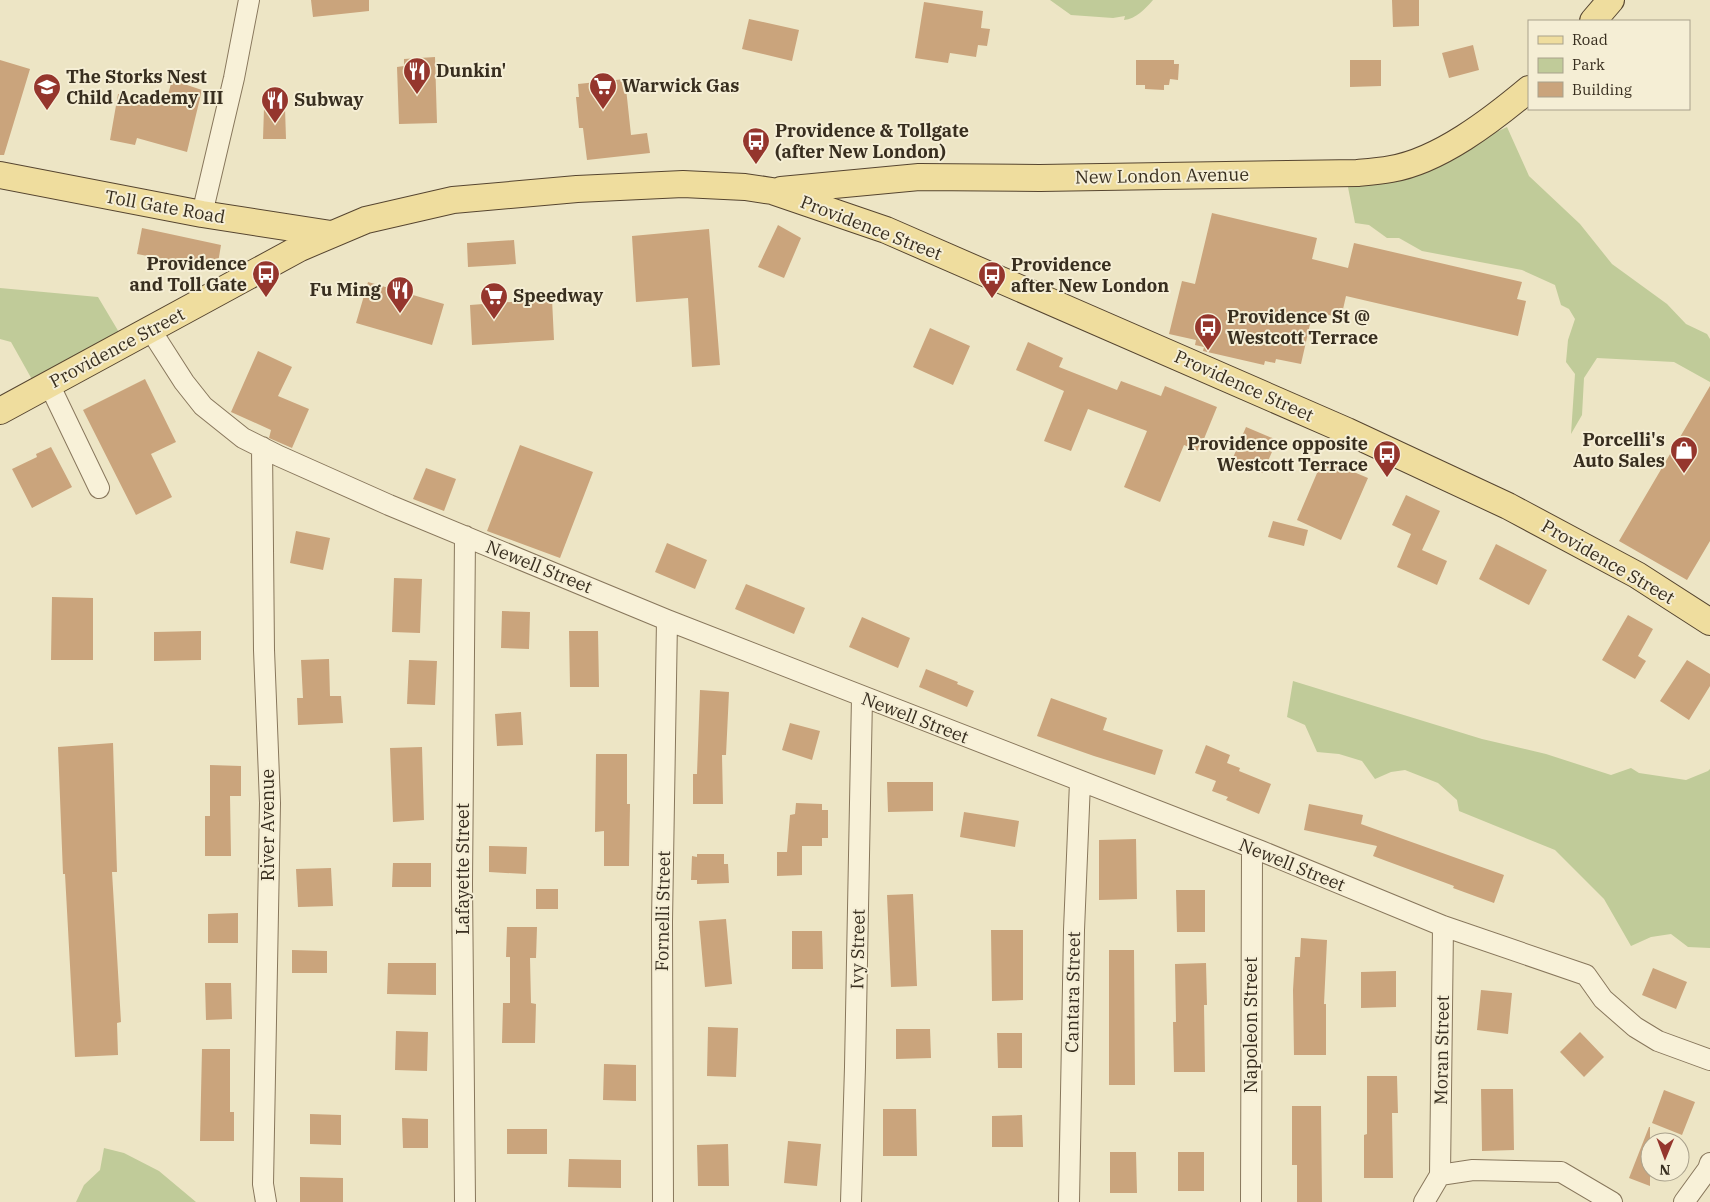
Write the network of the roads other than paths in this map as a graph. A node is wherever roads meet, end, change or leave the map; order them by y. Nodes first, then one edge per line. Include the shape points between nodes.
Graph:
1 (249, 0) edge
2 (1611, 0) edge
3 (1594, 20) edge
4 (1528, 90) edge
5 (0, 175) edge
6 (772, 191) junction
7 (202, 214) junction
8 (332, 234) junction
9 (150, 329) junction
10 (49, 384) junction
11 (0, 411) edge
12 (262, 447) junction
13 (99, 488) dead end
14 (465, 536) junction
15 (667, 620) junction
16 (1710, 622) edge
17 (862, 697) junction
18 (1080, 782) junction
19 (1252, 848) junction
20 (1443, 926) junction
21 (1710, 1060) edge
22 (1710, 1163) edge
23 (1440, 1175) junction
24 (266, 1202) edge
25 (464, 1202) edge
26 (663, 1202) edge
27 (851, 1202) edge
28 (1069, 1202) edge
29 (1251, 1202) edge
30 (1424, 1202) edge
31 (1612, 1202) edge
32 (1684, 1202) edge

1 - 7 street
2 - 3 main road
4 - 6 main road, New London Avenue via 1466,136 1423,160 1392,169 1357,173 919,177
5 - 7 main road, Toll Gate Road
6 - 8 main road, Providence Street via 745,186 683,184 452,200 366,220
6 - 16 main road, Providence Street via 886,230 1356,435 1508,506 1637,575
7 - 8 main road, Toll Gate Road
8 - 9 main road, Providence Street
9 - 10 main road, Providence Street
9 - 12 street, Newell Street via 203,406 230,429
10 - 11 main road, Providence Street
10 - 13 street
12 - 14 street, Newell Street
12 - 24 street, River Avenue via 264,650 270,803 263,1184
14 - 15 street, Newell Street
14 - 25 street, Lafayette Street
15 - 17 street, Newell Street
15 - 26 street, Fornelli Street via 662,922
17 - 18 street, Newell Street
17 - 27 street, Ivy Street
18 - 19 street, Newell Street
18 - 28 street, Cantara Street
19 - 20 street, Newell Street
19 - 29 street, Napoleon Street
20 - 21 street, Newell Street via 1586,975 1603,999 1635,1028 1658,1041
20 - 23 street, Moran Street
22 - 32 street
23 - 30 street
23 - 31 street via 1473,1170 1561,1172

